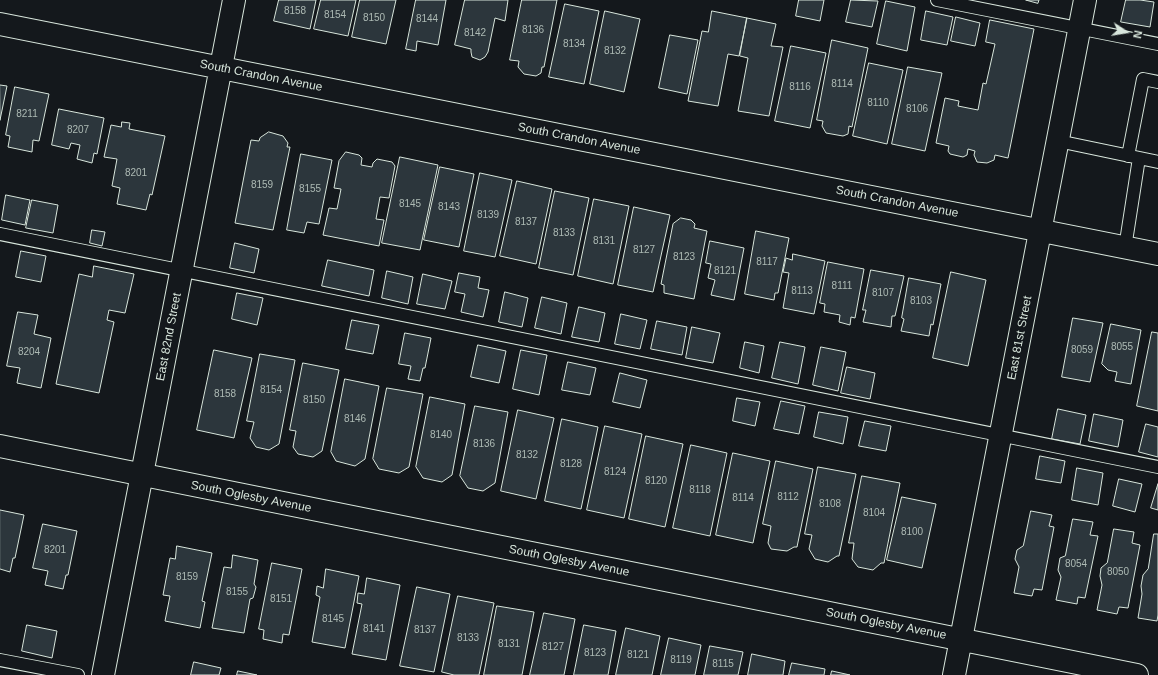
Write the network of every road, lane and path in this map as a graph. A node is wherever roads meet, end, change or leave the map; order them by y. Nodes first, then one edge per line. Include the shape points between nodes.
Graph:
1 (234, 0) edge
2 (937, 0) edge
3 (1085, 0) edge
4 (0, 24) edge
5 (1080, 28) junction
6 (1158, 44) edge
7 (221, 68) junction
8 (1158, 82) edge
9 (1058, 141) junction
10 (1133, 157) junction
11 (1158, 162) edge
12 (1040, 231) junction
13 (0, 234) edge
14 (1125, 248) junction
15 (1158, 254) edge
16 (182, 271) junction
17 (1001, 435) junction
18 (0, 446) edge
19 (1158, 467) edge
20 (142, 475) junction
21 (962, 640) junction
22 (0, 660) edge
23 (78, 675) edge
24 (103, 675) edge
25 (954, 675) edge
26 (1137, 675) edge

1 - 7 street, East 82nd Street
2 - 5 lane
3 - 5 street, East 81st Street
4 - 7 street, South Crandon Avenue
5 - 6 lane
5 - 9 street, East 81st Street
7 - 12 street, South Crandon Avenue
7 - 16 street, East 82nd Street
8 - 10 lane via 1143,79
9 - 10 lane
9 - 12 street, East 81st Street
10 - 11 lane
10 - 14 lane
12 - 14 street, South Crandon Avenue
12 - 17 street, East 81st Street
13 - 16 lane
14 - 15 street, South Crandon Avenue
16 - 17 lane
16 - 20 street, East 82nd Street
17 - 19 lane
17 - 21 street, East 81st Street
18 - 20 street, South Oglesby Avenue
20 - 21 street, South Oglesby Avenue
20 - 24 street, East 82nd Street
21 - 25 street, East 81st Street
21 - 26 street, South Oglesby Avenue
22 - 23 lane

